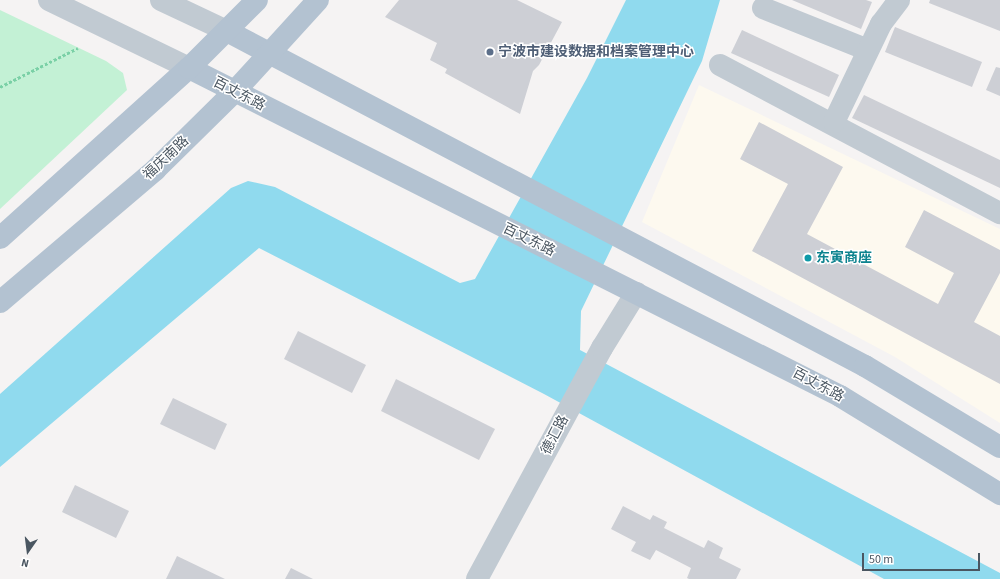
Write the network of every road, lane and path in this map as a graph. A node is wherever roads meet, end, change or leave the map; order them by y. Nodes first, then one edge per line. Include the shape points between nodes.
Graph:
1 (49, 0) edge
2 (161, 0) edge
3 (257, 0) edge
4 (318, 0) edge
5 (899, 0) edge
6 (763, 8) dead end
7 (227, 31) junction
8 (78, 48) dead end
9 (868, 50) junction
10 (270, 54) junction
11 (720, 65) dead end
12 (189, 68) junction
13 (0, 87) edge
14 (236, 92) junction
15 (834, 122) junction
16 (1000, 213) edge
17 (0, 238) edge
18 (636, 293) junction
19 (0, 302) edge
20 (1000, 447) edge
21 (1000, 494) edge
22 (477, 579) edge

1 - 12 street, 百丈东路
2 - 7 street
3 - 7 main road
4 - 10 main road, 福庆南路
5 - 9 street via 881,24
6 - 9 street
7 - 10 main road
7 - 12 main road
8 - 13 path
9 - 15 street
10 - 14 main road, 福庆南路
10 - 20 main road via 865,366
11 - 15 street
12 - 14 main road, 百丈东路
12 - 17 main road
14 - 18 main road, 百丈东路
14 - 19 main road, 福庆南路 via 155,170
15 - 16 street
18 - 21 main road, 百丈东路 via 840,396
18 - 22 street, 德汇路 via 602,348

